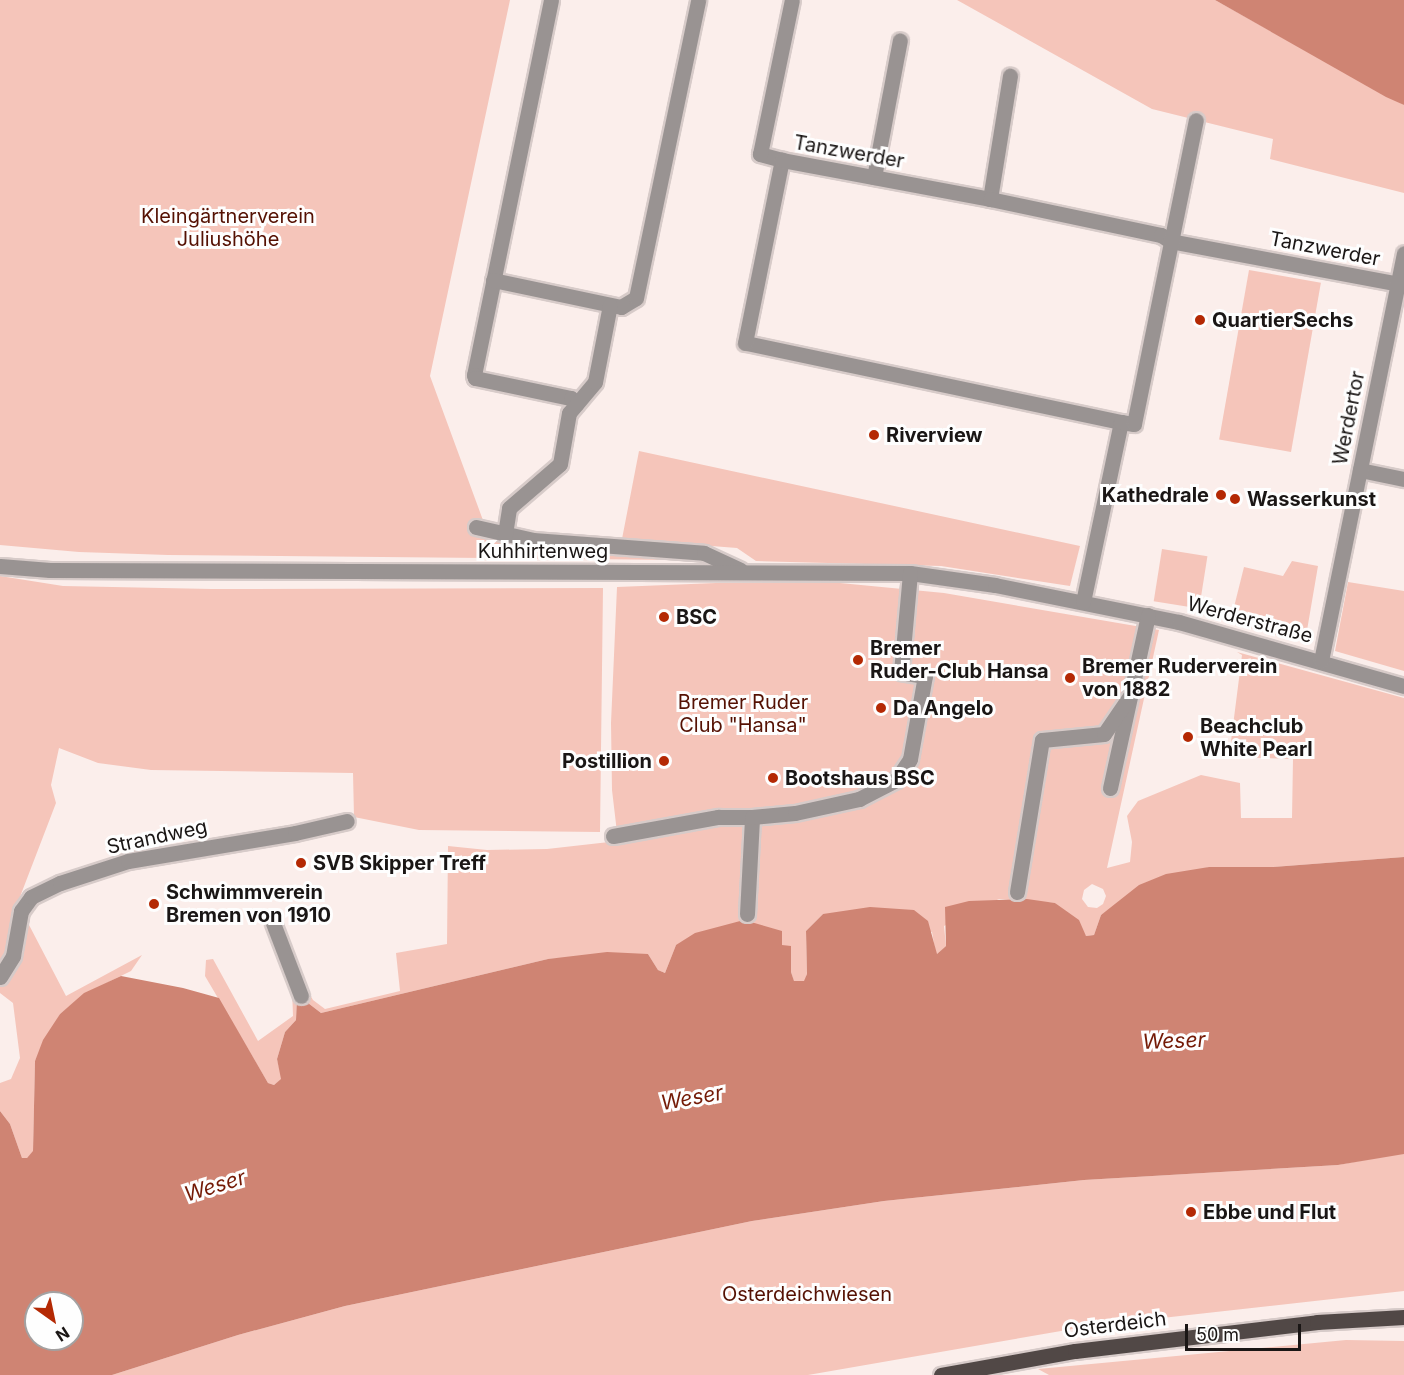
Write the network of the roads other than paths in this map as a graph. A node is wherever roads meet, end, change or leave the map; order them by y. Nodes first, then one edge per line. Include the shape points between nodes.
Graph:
1 (551, 0) edge
2 (698, 0) edge
3 (792, 0) edge
4 (900, 40) dead end
5 (1010, 76) dead end
6 (1196, 120) dead end
7 (782, 160) junction
8 (874, 177) junction
9 (990, 199) junction
10 (1170, 241) junction
11 (1404, 253) edge
12 (493, 280) junction
13 (1401, 284) edge
14 (610, 305) junction
15 (577, 404) junction
16 (1121, 422) junction
17 (1360, 470) junction
18 (1404, 479) edge
19 (476, 527) dead end
20 (505, 534) junction
21 (0, 566) edge
22 (743, 572) junction
23 (910, 573) junction
24 (1083, 602) junction
25 (1148, 615) junction
26 (1321, 662) junction
27 (1404, 686) edge
28 (1130, 696) junction
29 (1110, 788) dead end
30 (752, 817) junction
31 (347, 821) dead end
32 (613, 836) dead end
33 (1017, 892) dead end
34 (747, 914) dead end
35 (273, 923) dead end
36 (0, 977) edge
37 (301, 996) dead end
38 (1404, 1317) edge
39 (941, 1375) edge

1 - 12 street
2 - 14 street via 639,292 627,305
3 - 7 street via 760,154
4 - 8 street
5 - 9 street
6 - 10 street
7 - 8 street, Tanzwerder
7 - 16 street, Tanzwerder via 745,343
8 - 9 street, Tanzwerder
9 - 10 street, Tanzwerder via 1161,235
10 - 13 street, Tanzwerder
10 - 16 street via 1134,423
11 - 13 street, Werdertor
12 - 14 street
12 - 15 street via 475,378 571,398
13 - 17 street, Werdertor
14 - 15 street via 595,382
15 - 20 street via 569,413 560,464 510,508
16 - 24 street
17 - 18 street
17 - 26 street, Werdertor
19 - 20 street
20 - 22 street via 533,540 704,553
21 - 22 street, Kuhhirtenweg via 62,570
22 - 23 street, Kuhhirtenweg
23 - 24 street, Kuhhirtenweg
23 - 30 street via 901,672 925,676 910,759 896,780 860,799 795,813
24 - 25 street, Werderstraße
25 - 26 street, Werderstraße
25 - 28 street
26 - 27 street, Werderstraße
28 - 29 street
28 - 33 street via 1104,734 1042,740
30 - 32 street via 718,817
30 - 34 street
31 - 36 street, Strandweg via 128,861 60,883 31,897 21,910 13,956
35 - 37 street
38 - 39 main road, Osterdeich via 1317,1322 1075,1351

